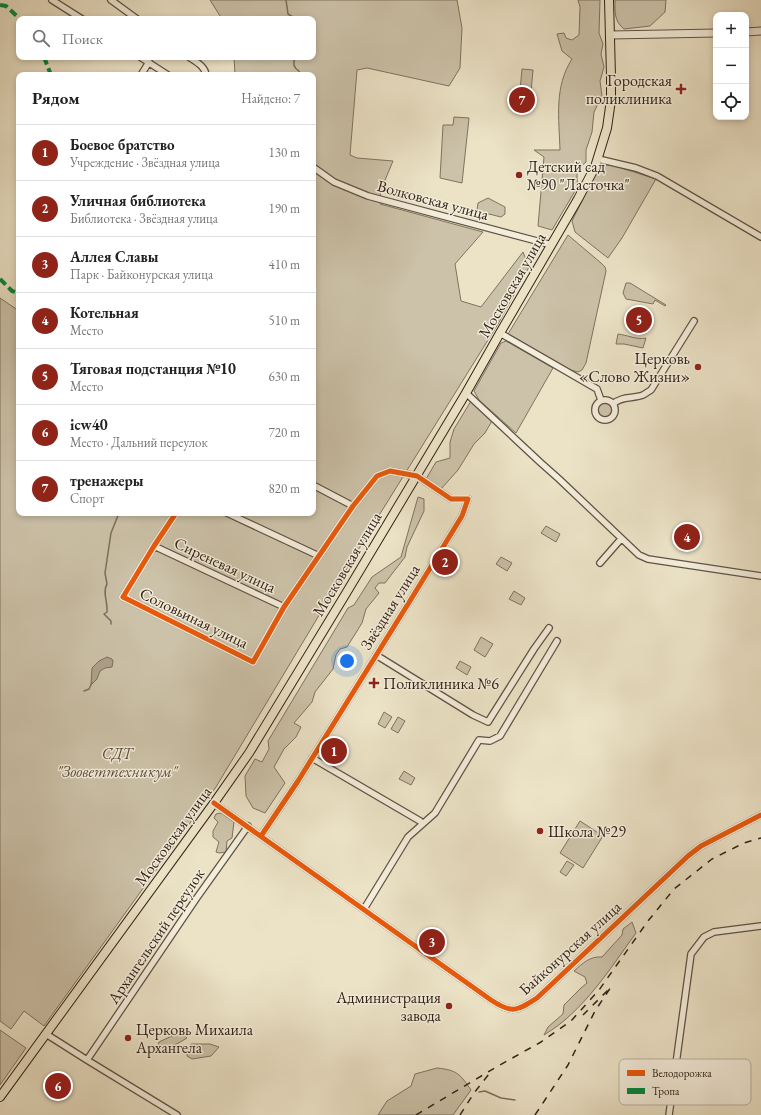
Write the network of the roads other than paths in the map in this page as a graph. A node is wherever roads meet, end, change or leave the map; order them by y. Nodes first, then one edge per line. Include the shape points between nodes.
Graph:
1 (52, 0) edge
2 (111, 0) edge
3 (609, 0) edge
4 (77, 16) edge
5 (133, 16) edge
6 (761, 31) edge
7 (749, 32) edge
8 (713, 33) edge
9 (610, 35) junction
10 (145, 60) edge
11 (193, 60) edge
12 (149, 62) junction
13 (143, 72) edge
14 (164, 72) edge
15 (206, 72) edge
16 (598, 159) junction
17 (316, 169) edge
18 (761, 237) edge
19 (552, 245) junction
20 (694, 321) dead end
21 (500, 332) junction
22 (466, 393) junction
23 (601, 400) junction
24 (613, 404) junction
25 (416, 476) junction
26 (316, 487) edge
27 (353, 506) junction
28 (174, 516) edge
29 (233, 516) edge
30 (621, 539) junction
31 (154, 546) junction
32 (319, 556) junction
33 (600, 563) dead end
34 (761, 576) edge
35 (284, 607) junction
36 (550, 628) dead end
37 (557, 641) dead end
38 (376, 655) junction
39 (312, 758) junction
40 (214, 803) junction
41 (761, 815) edge
42 (420, 821) dead end
43 (248, 826) junction
44 (261, 836) junction
45 (364, 909) junction
46 (761, 926) edge
47 (46, 1034) junction
48 (677, 1059) edge
49 (87, 1060) junction
50 (0, 1097) edge
51 (670, 1105) edge
52 (174, 1114) edge
53 (669, 1115) edge

1 - 4 street
2 - 5 street
3 - 9 main road, Московская улица
6 - 7 street
8 - 9 street
9 - 16 main road, Московская улица via 610,100 607,128
10 - 12 street
11 - 15 street
12 - 13 street
12 - 14 street
16 - 18 street via 657,176
16 - 19 main road, Московская улица
17 - 19 street, Волковская улица via 334,182 368,196
19 - 21 main road, Московская улица
20 - 24 street via 651,390
21 - 22 main road, Московская улица
21 - 23 street via 596,389
22 - 25 main road, Московская улица
22 - 30 street
23 - 24 street
23 - 24 street via 594,408 600,420 606,421 613,417
25 - 27 street via 390,471 377,476
25 - 38 street, Звёздная улица via 451,499 468,499 462,516
25 - 40 main road, Московская улица via 250,751
26 - 27 street
27 - 32 street
28 - 31 street
29 - 32 street
30 - 33 street
30 - 34 street via 639,555 648,559
31 - 35 street, Сиреневая улица
31 - 35 street, Соловьиная улица via 123,597 254,662
32 - 35 street
36 - 38 street via 488,722
37 - 45 street via 500,736 490,741 479,740 435,813 408,837
38 - 39 street, Звёздная улица
39 - 42 street
39 - 44 street, Звёздная улица
40 - 43 street, Байконурская улица
40 - 47 main road, Московская улица
41 - 45 street, Байконурская улица via 701,846 688,856 537,998 515,1010 502,1008
43 - 44 street, Байконурская улица
43 - 49 street, Архангельский переулок
44 - 45 street, Байконурская улица
46 - 48 street via 714,932 704,937 691,954
47 - 49 street
47 - 50 main road, Московская улица
49 - 52 street
51 - 53 street

